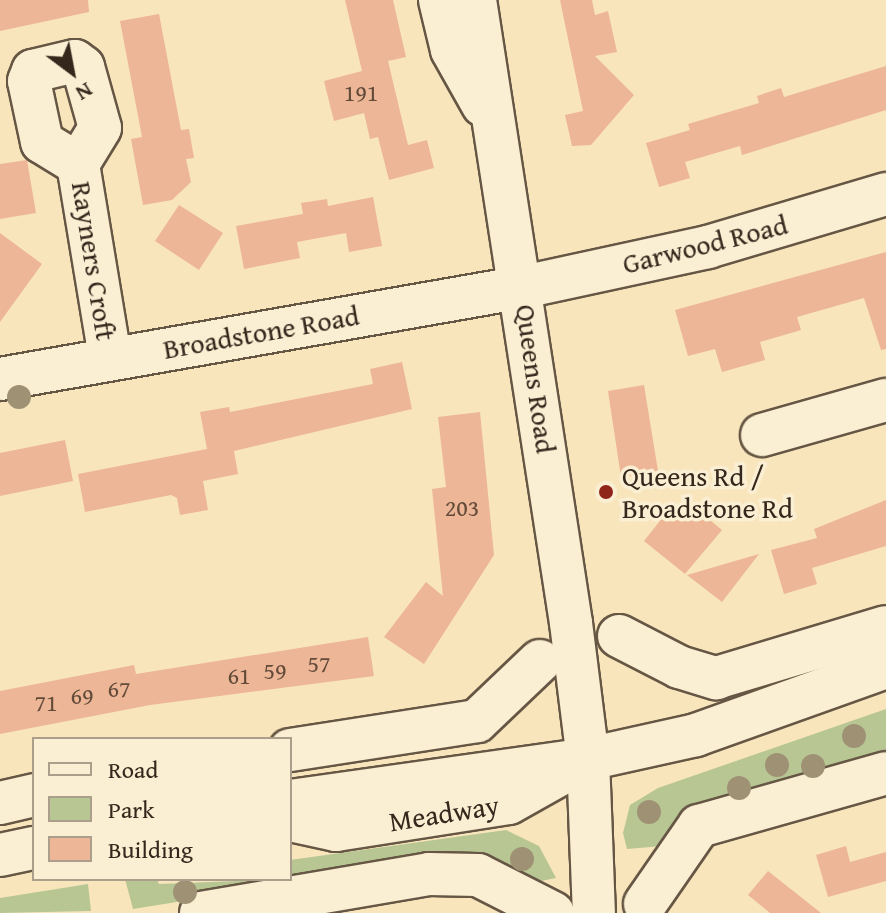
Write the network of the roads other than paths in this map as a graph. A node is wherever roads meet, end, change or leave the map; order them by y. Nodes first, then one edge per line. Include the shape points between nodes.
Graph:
1 (440, 0) edge
2 (475, 0) edge
3 (495, 120) junction
4 (78, 164) dead end
5 (886, 194) edge
6 (523, 287) junction
7 (110, 358) junction
8 (0, 379) edge
9 (886, 400) edge
10 (762, 435) dead end
11 (886, 627) edge
12 (619, 636) dead end
13 (540, 661) dead end
14 (886, 667) edge
15 (292, 750) edge
16 (588, 759) junction
17 (886, 773) edge
18 (32, 795) edge
19 (292, 801) edge
20 (0, 803) edge
21 (292, 820) edge
22 (32, 848) edge
23 (0, 855) edge
24 (645, 904) dead end
25 (201, 913) edge
26 (553, 913) edge
27 (594, 913) edge

1 - 3 street via 467,86
2 - 3 street, Queens Road
3 - 6 street, Queens Road
4 - 7 street, Rayners Croft
5 - 6 street, Garwood Road via 708,247
6 - 7 street, Broadstone Road
6 - 16 street, Queens Road
7 - 8 street, Broadstone Road
9 - 10 street
11 - 12 street via 716,678 679,667
13 - 15 street via 477,721
14 - 16 street, Meadway via 706,732
16 - 19 street, Meadway
16 - 21 street, Meadway via 509,803 336,830
16 - 27 street, Queens Road
17 - 24 street via 699,826
18 - 20 street
22 - 23 street
25 - 26 street, Meadway via 429,874 478,875

